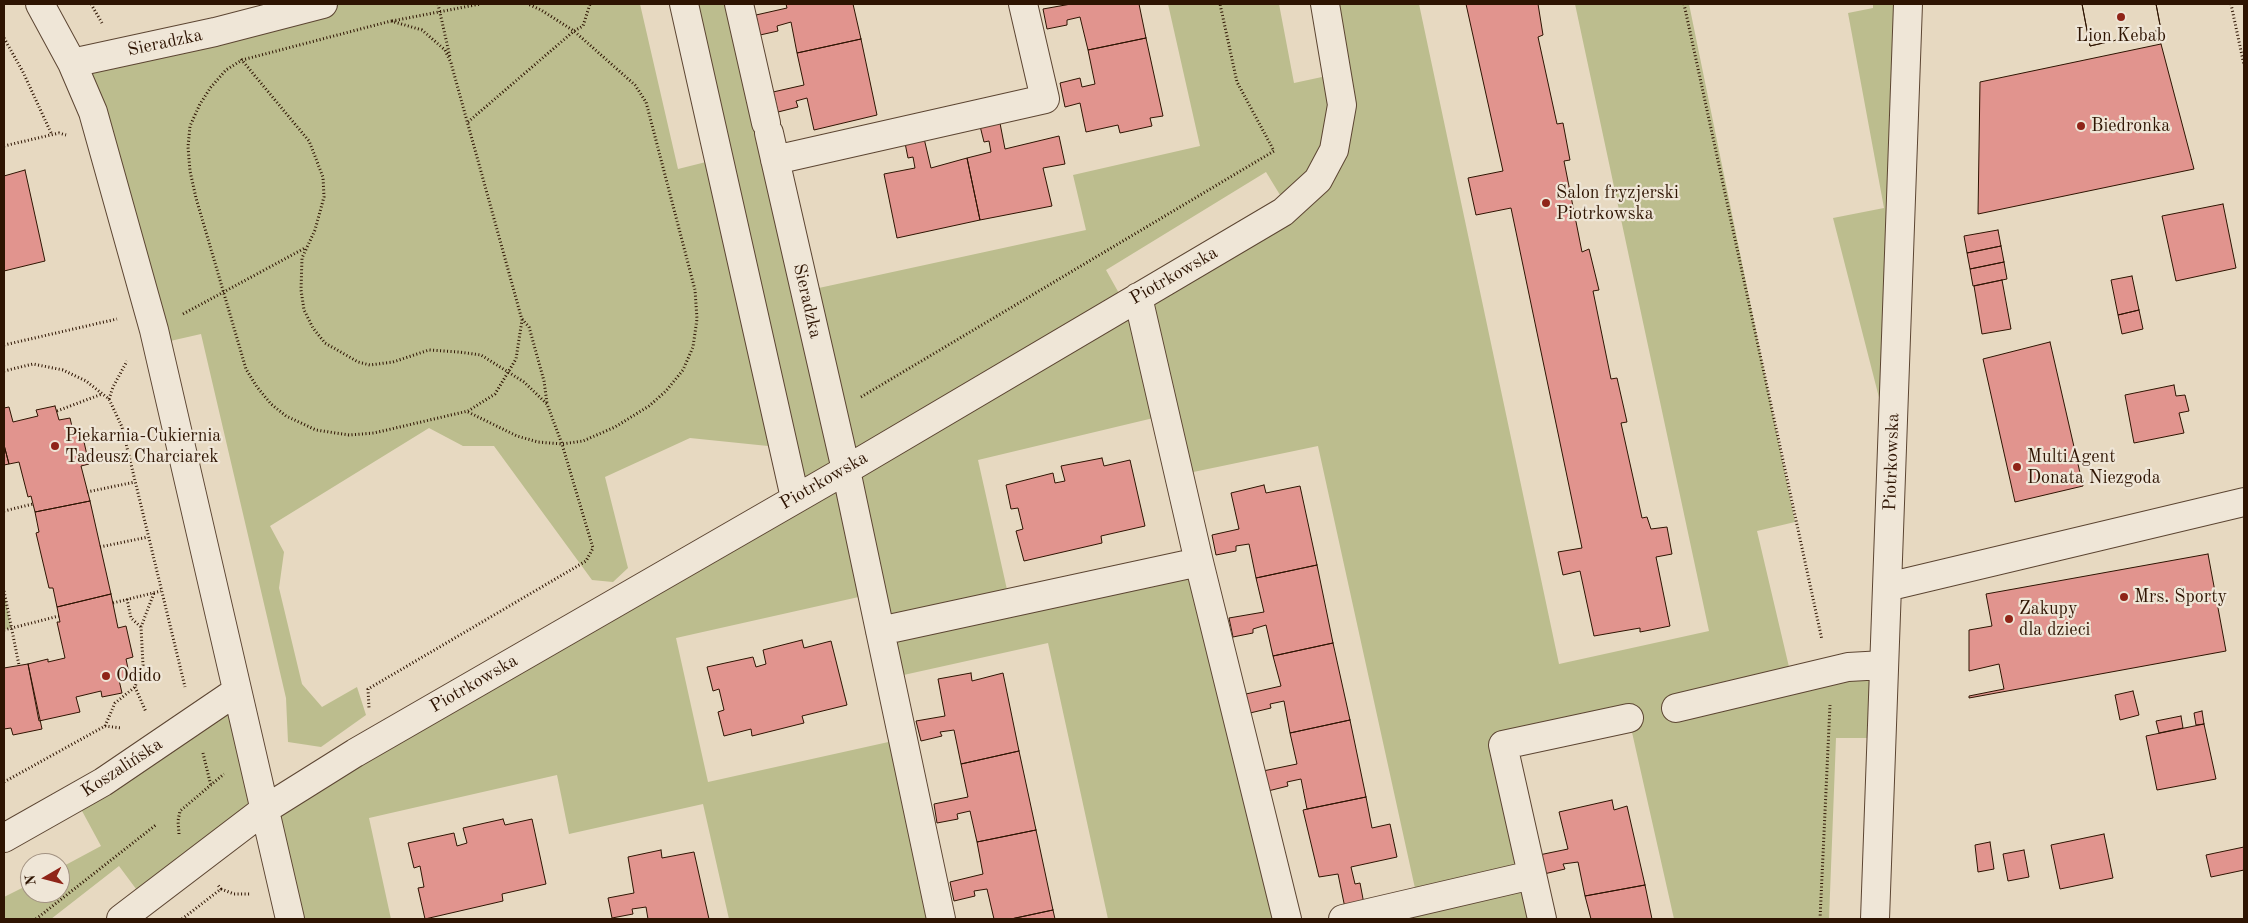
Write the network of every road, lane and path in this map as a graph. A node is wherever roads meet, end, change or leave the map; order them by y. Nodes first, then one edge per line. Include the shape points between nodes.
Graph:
1 (40, 4) edge
2 (323, 4) edge
3 (438, 4) edge
4 (480, 4) edge
5 (528, 4) edge
6 (590, 4) edge
7 (684, 4) edge
8 (740, 4) edge
9 (1023, 4) edge
10 (1220, 4) edge
11 (1325, 4) edge
12 (1684, 4) edge
13 (1908, 4) edge
14 (2231, 4) edge
15 (440, 13) junction
16 (391, 21) junction
17 (574, 31) junction
18 (215, 32) junction
19 (4, 38) edge
20 (242, 60) junction
21 (451, 62) junction
22 (72, 63) junction
23 (2244, 64) edge
24 (468, 122) junction
25 (52, 135) junction
26 (73, 137) dead end
27 (4, 146) edge
28 (775, 160) junction
29 (306, 248) junction
30 (223, 293) junction
31 (1138, 297) junction
32 (124, 318) dead end
33 (522, 319) junction
34 (154, 330) junction
35 (4, 345) edge
36 (4, 371) edge
37 (507, 371) junction
38 (102, 394) junction
39 (547, 404) junction
40 (468, 411) junction
41 (57, 412) dead end
42 (833, 414) junction
43 (562, 444) junction
44 (846, 470) junction
45 (135, 482) junction
46 (87, 492) dead end
47 (795, 498) junction
48 (2244, 502) edge
49 (33, 504) dead end
50 (4, 511) edge
51 (148, 537) junction
52 (100, 547) dead end
53 (1199, 562) junction
54 (1887, 587) junction
55 (4, 591) edge
56 (161, 591) junction
57 (154, 593) junction
58 (127, 599) junction
59 (113, 603) dead end
60 (59, 616) dead end
61 (141, 627) junction
62 (11, 628) junction
63 (4, 630) edge
64 (880, 631) junction
65 (20, 665) dead end
66 (1884, 665) junction
67 (1829, 672) junction
68 (135, 687) junction
69 (237, 691) junction
70 (1676, 708) dead end
71 (370, 716) dead end
72 (148, 717) dead end
73 (1629, 718) dead end
74 (195, 721) junction
75 (105, 726) junction
76 (125, 729) dead end
77 (224, 773) dead end
78 (4, 782) edge
79 (211, 786) junction
80 (264, 810) junction
81 (157, 824) dead end
82 (4, 838) edge
83 (183, 838) dead end
84 (1532, 876) junction
85 (221, 889) dead end
86 (258, 892) dead end
87 (36, 919) edge
88 (122, 919) edge
89 (290, 919) edge
90 (941, 919) edge
91 (1287, 919) edge
92 (1343, 919) edge
93 (1542, 919) edge
94 (1820, 919) edge
95 (1875, 919) edge

1 - 22 street
2 - 18 street, Sieradzka
3 - 15 path
4 - 15 path
5 - 17 path
6 - 17 path via 583,26
7 - 47 street
8 - 28 street, Sieradzka
9 - 28 street via 1045,99
10 - 42 path via 1237,82 1274,151
11 - 31 street, Piotrkowska via 1342,105 1334,150 1318,180 1284,212
12 - 67 path
13 - 54 street, Piotrkowska
14 - 23 path
15 - 16 path
15 - 21 path
16 - 20 path
16 - 21 path via 422,30 445,50
17 - 24 path
17 - 43 path via 635,86 646,102 695,290 698,320 693,347 683,370 666,391 615,427 583,441
18 - 20 path
18 - 22 street, Sieradzka
19 - 25 path
20 - 29 path via 308,141 323,177 324,197 316,230
20 - 30 path via 226,70 200,104 190,126 188,147 196,198
21 - 24 path
22 - 34 street via 93,112
24 - 33 path
25 - 26 path
25 - 27 path
28 - 42 street, Sieradzka
29 - 30 path
29 - 37 path via 302,258 304,310 325,343 345,356 370,365 393,362 429,350 459,352 481,355
30 - 34 path
30 - 40 path via 246,369 266,398 286,416 316,430 349,435 374,433
31 - 44 street, Piotrkowska
31 - 53 street
32 - 35 path
33 - 37 path via 516,358
33 - 39 path via 529,327
34 - 69 street
36 - 38 path via 32,364 63,370
37 - 39 path
37 - 40 path via 495,394
38 - 41 path
38 - 45 path via 109,399 122,427
39 - 43 path
40 - 43 path via 517,436
42 - 44 street, Sieradzka
43 - 71 path via 593,548 586,561 368,689
44 - 47 street, Piotrkowska
44 - 64 street, Sieradzka
45 - 46 path
45 - 51 path
47 - 80 street, Piotrkowska via 371,743
48 - 54 street
49 - 50 path
51 - 52 path
51 - 56 path
53 - 64 street
53 - 91 street
54 - 66 street, Piotrkowska
55 - 62 path
56 - 57 path
56 - 74 path
57 - 58 path
57 - 61 path
58 - 59 path
58 - 61 path via 131,618
60 - 62 path
61 - 68 path via 143,665
62 - 63 path
62 - 65 path
64 - 90 street, Sieradzka
66 - 67 street via 1848,667
66 - 95 street, Piotrkowska
67 - 70 street
67 - 94 path via 1831,686
68 - 72 path
68 - 75 path via 116,703
69 - 74 street, Koszalińska
69 - 80 street
73 - 84 street via 1503,745
74 - 79 path
74 - 82 street, Koszalińska via 103,782
75 - 76 path
75 - 78 path
77 - 79 path
79 - 83 path via 180,811 178,832
80 - 88 street
80 - 89 street
81 - 87 path
84 - 92 street
84 - 93 street
85 - 86 path via 246,895

